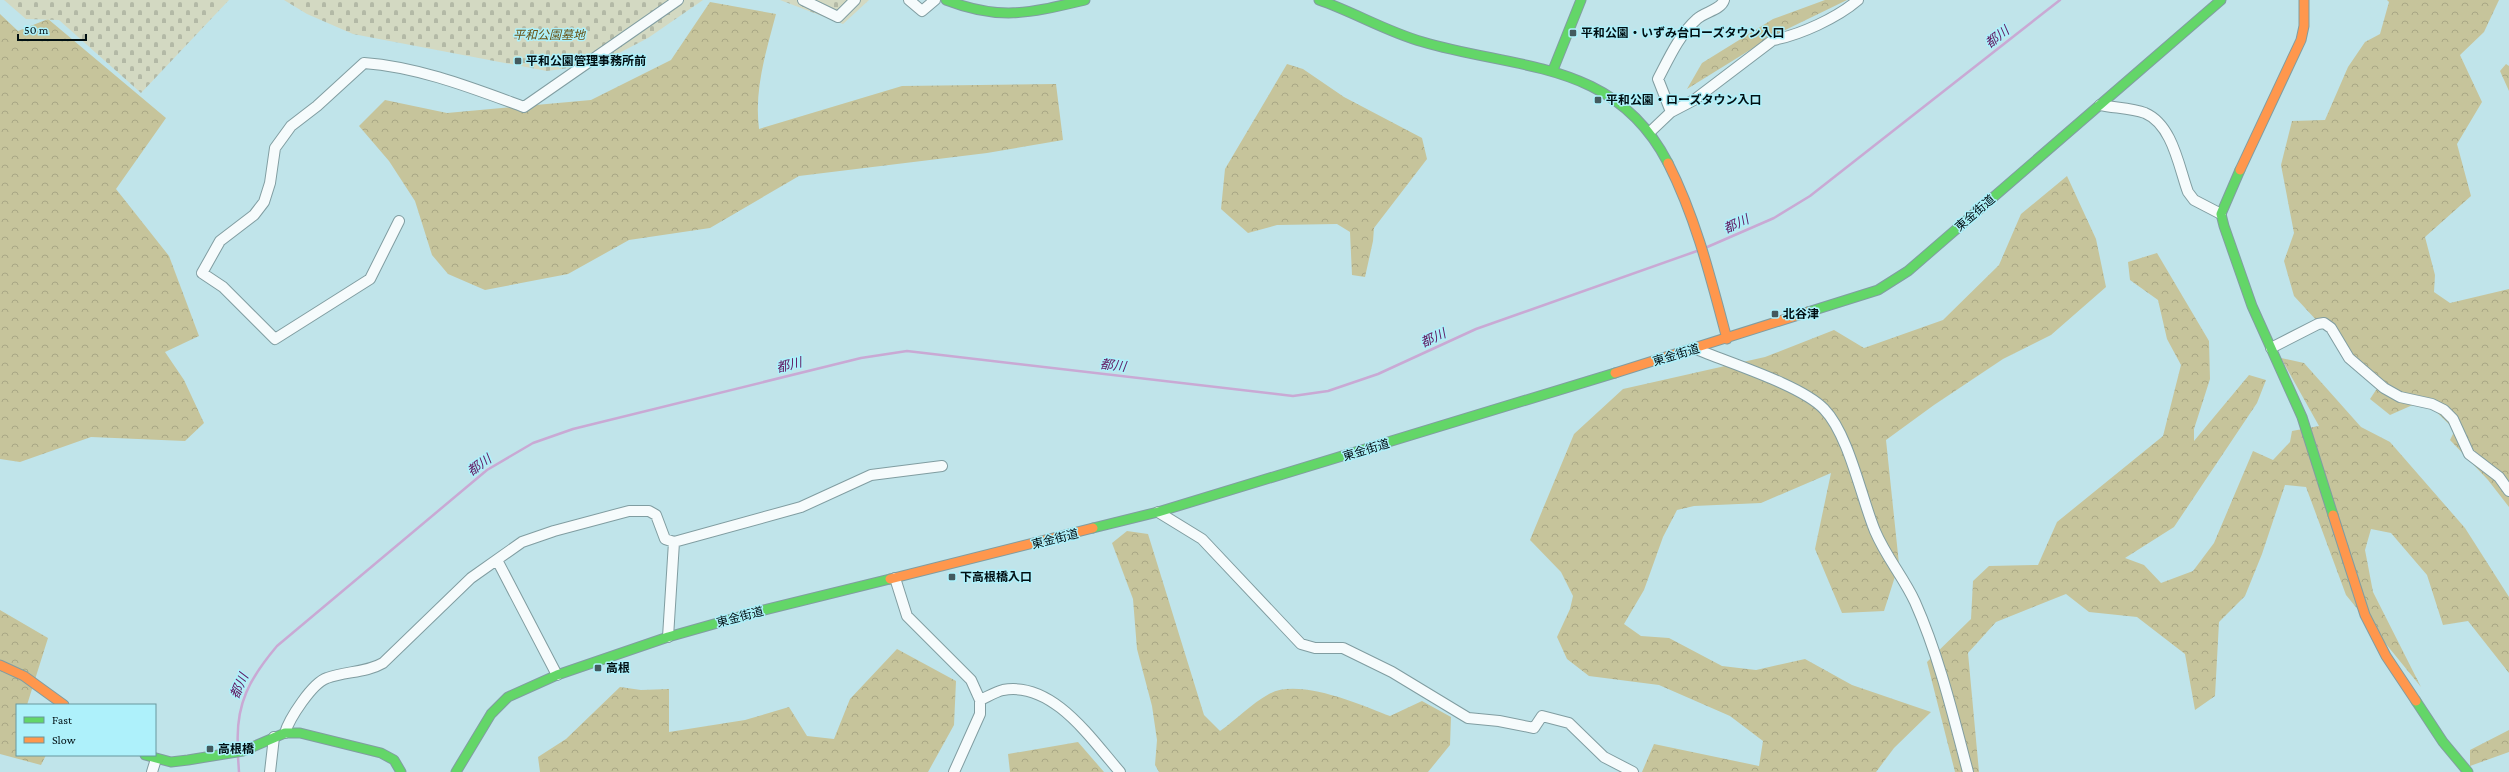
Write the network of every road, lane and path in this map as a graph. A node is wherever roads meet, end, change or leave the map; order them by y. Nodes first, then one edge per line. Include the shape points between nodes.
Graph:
1 (678, 0) edge
2 (803, 0) edge
3 (855, 0) edge
4 (909, 0) edge
5 (934, 0) edge
6 (946, 0) edge
7 (1085, 0) edge
8 (1319, 0) edge
9 (1581, 0) edge
10 (1724, 0) edge
11 (1858, 0) edge
12 (2222, 0) edge
13 (2304, 0) edge
14 (1553, 70) junction
15 (2100, 105) junction
16 (1672, 112) junction
17 (1650, 132) junction
18 (2222, 214) junction
19 (399, 221) dead end
20 (1727, 339) junction
21 (2271, 348) junction
22 (1696, 349) junction
23 (942, 466) dead end
24 (2509, 491) edge
25 (1158, 512) junction
26 (674, 542) junction
27 (497, 560) junction
28 (895, 578) junction
29 (668, 637) junction
30 (0, 665) edge
31 (557, 675) junction
32 (980, 700) junction
33 (63, 704) edge
34 (285, 734) junction
35 (274, 737) junction
36 (148, 756) edge
37 (156, 759) junction
38 (461, 770) edge
39 (152, 772) edge
40 (270, 772) edge
41 (401, 772) edge
42 (954, 772) edge
43 (1120, 772) edge
44 (1633, 772) edge
45 (1968, 772) edge
46 (2468, 772) edge

1 - 19 street via 524,107 394,66 364,63 291,126 275,148 270,183 264,202 254,215 220,241 202,273 223,287 275,339 370,279
2 - 3 street via 838,17
4 - 5 street via 922,11
6 - 7 main road via 998,15 1024,15
8 - 14 main road via 1400,35 1434,45
9 - 14 main road
10 - 16 street via 1720,6 1698,18 1678,41 1658,79
11 - 16 street via 1844,12 1786,38 1773,40 1694,100
12 - 15 main road, 東金街道
13 - 18 main road via 2301,40
14 - 17 main road via 1603,93 1634,116
15 - 18 street via 2147,114 2157,122 2167,134 2188,192 2194,200
15 - 20 main road, 東金街道 via 1896,281 1878,290
16 - 17 street
17 - 20 main road via 1680,184
18 - 21 main road via 2228,245
20 - 22 main road, 東金街道
21 - 24 street via 2324,323 2331,328 2349,358 2384,388 2400,397 2432,404 2444,410 2453,419 2469,454 2499,477
21 - 46 main road via 2311,442 2365,615 2386,656 2416,703
22 - 25 main road, 東金街道
22 - 45 street via 1799,392 1824,409 1834,424 1845,446 1875,532 1915,602 1944,684
23 - 26 street via 871,475 801,507
25 - 28 main road, 東金街道
25 - 44 street via 1202,539 1301,644 1315,648 1343,648 1392,672 1468,718 1534,728 1542,716 1569,723 1604,757
26 - 27 street via 665,538 656,515 649,511 629,511 554,530 522,542
26 - 29 street
27 - 31 street
27 - 34 street via 471,578 382,663 373,668 325,679 296,712
28 - 29 main road, 東金街道
28 - 32 street via 908,616 971,680
29 - 31 main road, 東金街道
30 - 33 main road via 24,676
31 - 38 main road, 東金街道 via 508,697 491,714
32 - 42 street via 980,714
32 - 43 street via 1002,690 1041,694 1061,707
34 - 35 main road
34 - 41 main road via 300,733 381,754 394,760
35 - 37 main road via 243,751 171,762
35 - 40 street
36 - 37 main road
37 - 39 street

